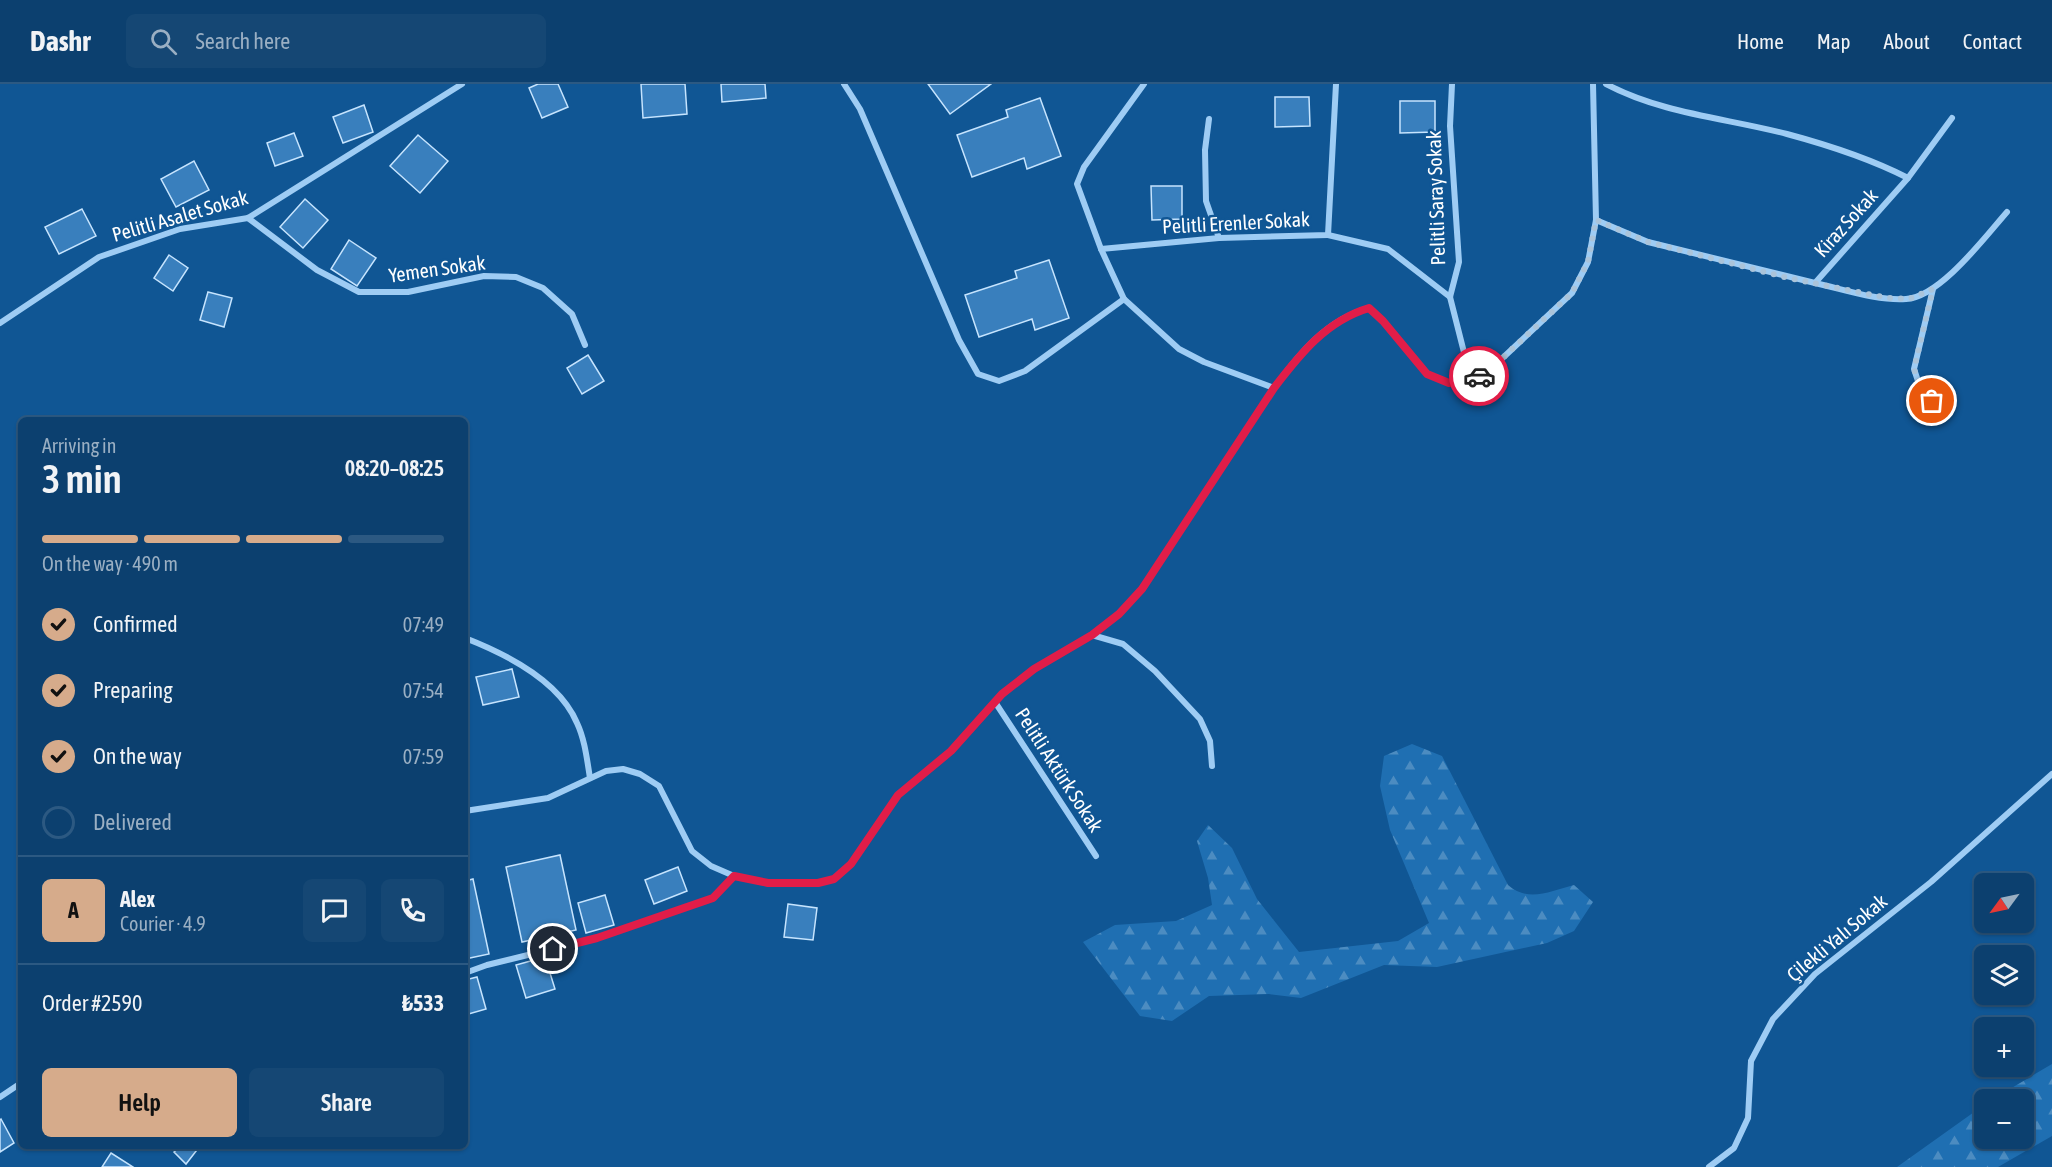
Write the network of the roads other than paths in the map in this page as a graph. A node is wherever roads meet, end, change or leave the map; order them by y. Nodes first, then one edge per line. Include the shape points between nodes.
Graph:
1 (462, 84) edge
2 (844, 84) edge
3 (1144, 84) edge
4 (1336, 84) edge
5 (1452, 84) edge
6 (1593, 84) edge
7 (1606, 84) edge
8 (1952, 118) dead end
9 (1209, 119) dead end
10 (1908, 178) junction
11 (2007, 213) dead end
12 (248, 218) junction
13 (1596, 220) junction
14 (1329, 236) junction
15 (1219, 238) junction
16 (1101, 249) junction
17 (1815, 283) junction
18 (1933, 289) junction
19 (1450, 297) junction
20 (1124, 299) junction
21 (0, 323) edge
22 (585, 345) dead end
23 (1471, 380) junction
24 (1274, 388) junction
25 (1943, 415) dead end
26 (1092, 635) junction
27 (468, 639) edge
28 (995, 702) junction
29 (1212, 766) dead end
30 (2052, 774) edge
31 (590, 778) junction
32 (468, 811) edge
33 (1096, 856) dead end
34 (734, 876) junction
35 (468, 972) edge
36 (18, 1085) edge
37 (0, 1097) edge
38 (1709, 1167) edge

1 - 12 street, Pelitli Asalet Sokak
2 - 20 street via 860,109 959,340 978,374 999,381 1025,371
3 - 16 street via 1084,167 1077,184
4 - 14 street, Pelitli Erenler Sokak
5 - 19 street, Pelitli Saray Sokak via 1450,126 1459,262
6 - 13 street
7 - 10 street via 1631,97 1690,115 1786,134
8 - 10 street, Kiraz Sokak
9 - 15 street via 1204,179 1206,201
10 - 17 street, Kiraz Sokak
11 - 18 street
12 - 21 street, Pelitli Asalet Sokak via 180,230 99,257
12 - 22 street, Yemen Sokak via 317,270 359,292 408,292 484,276 516,277 543,288 572,314
13 - 17 street, Kiraz Sokak via 1648,242
13 - 23 street via 1588,262 1572,293 1493,367
14 - 15 street, Pelitli Erenler Sokak
14 - 19 street via 1388,249
15 - 16 street, Pelitli Erenler Sokak
16 - 20 street
17 - 18 street via 1888,298 1909,299
18 - 25 street via 1914,369 1920,387
19 - 23 street, Pelitli Saray Sokak
20 - 24 street via 1179,350
23 - 24 street via 1449,383 1427,374 1369,308 1326,328
24 - 26 street via 1142,589
26 - 28 street via 1034,669
26 - 29 street via 1123,644 1200,719 1210,741
27 - 31 street via 534,672 558,696 577,723
28 - 33 street, Pelitli Aktürk Sokak
28 - 34 street via 951,751 898,795 851,864 834,879 818,883 768,883
30 - 38 street, Çilekli Yalı Sokak via 1931,882 1815,974 1773,1018 1751,1061 1748,1119 1734,1148
31 - 32 street via 548,798
31 - 34 street via 623,769 659,786 692,851 711,866
34 - 35 street via 713,898 597,938
36 - 37 street

